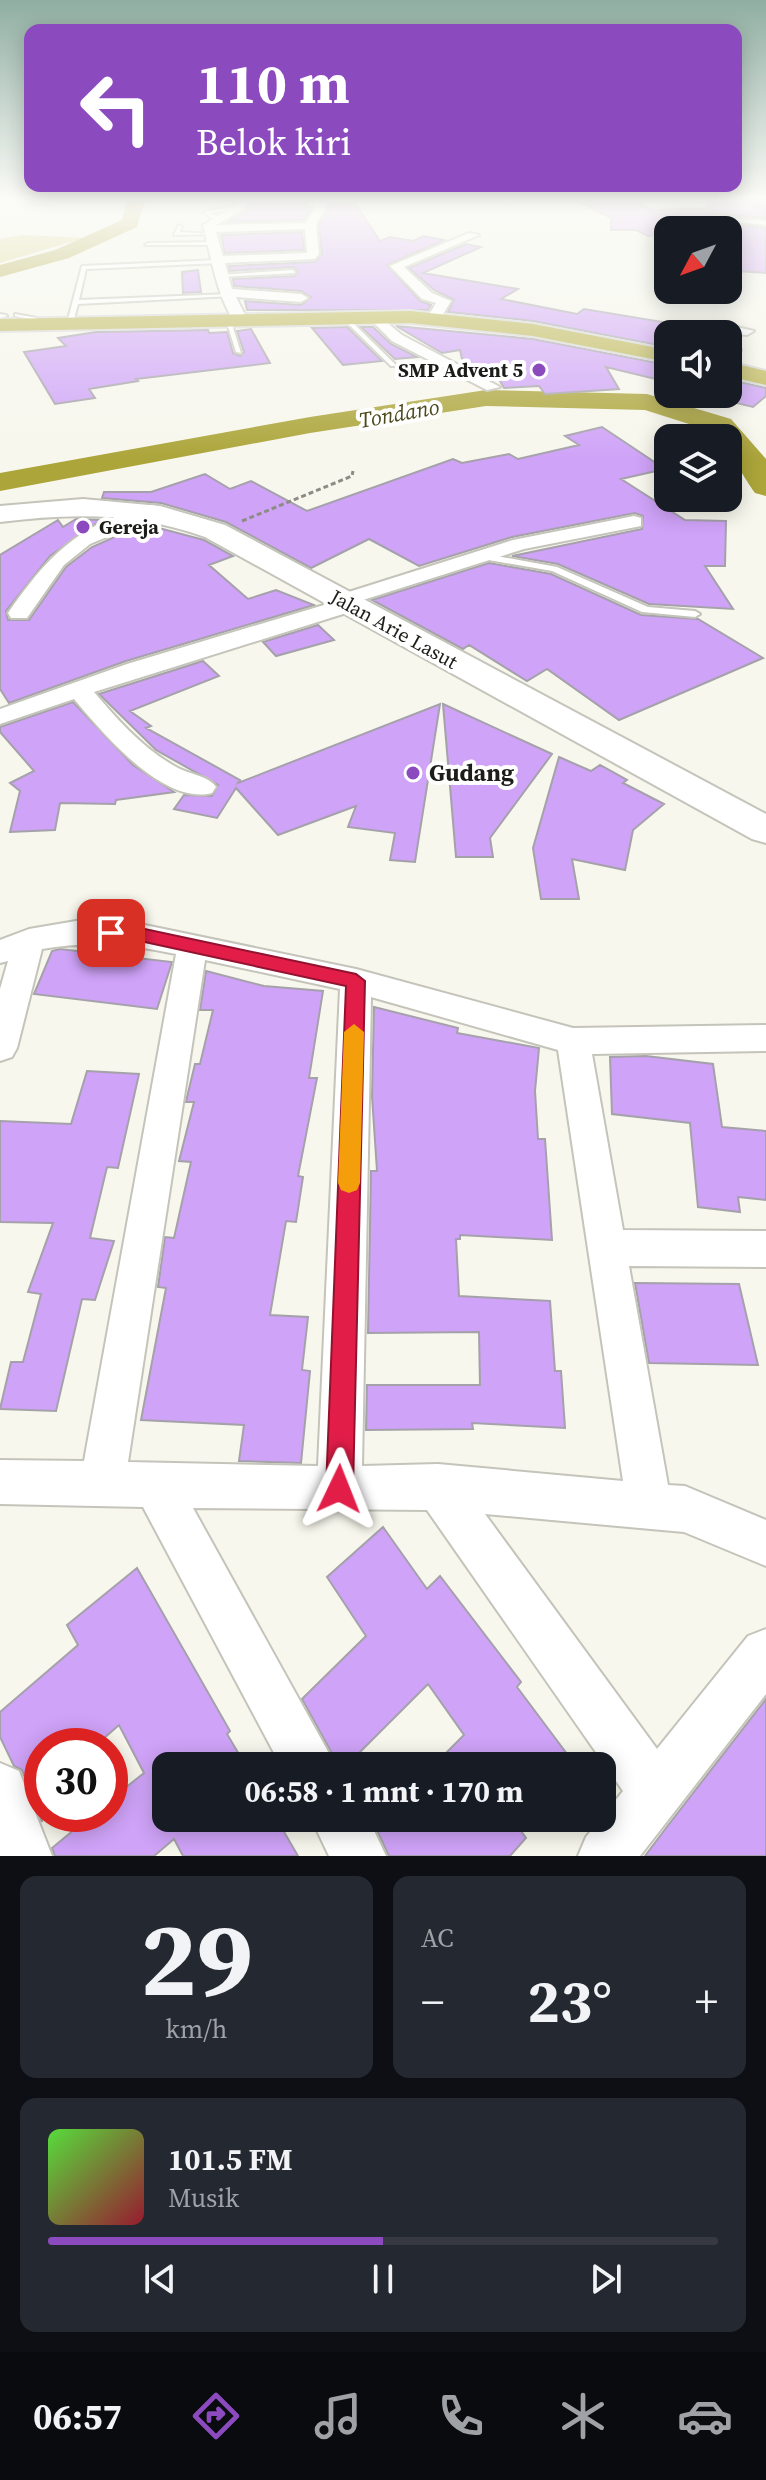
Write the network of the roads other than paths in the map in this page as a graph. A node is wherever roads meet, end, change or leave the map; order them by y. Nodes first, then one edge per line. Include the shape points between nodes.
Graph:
1 (78, 287) edge
2 (226, 287) edge
3 (417, 287) edge
4 (228, 294) junction
5 (210, 298) junction
6 (301, 298) dead end
7 (74, 302) junction
8 (374, 316) junction
9 (344, 317) junction
10 (434, 318) junction
11 (9, 321) edge
12 (225, 321) junction
13 (70, 323) junction
14 (239, 352) dead end
15 (654, 353) edge
16 (393, 365) dead end
17 (742, 372) edge
18 (766, 378) edge
19 (492, 387) dead end
20 (152, 511) junction
21 (0, 514) edge
22 (634, 522) dead end
23 (480, 556) junction
24 (347, 602) junction
25 (19, 613) dead end
26 (695, 614) dead end
27 (79, 689) junction
28 (0, 717) edge
29 (203, 787) dead end
30 (766, 830) edge
31 (29, 940) junction
32 (192, 948) junction
33 (0, 952) edge
34 (356, 981) junction
35 (766, 1038) edge
36 (573, 1041) junction
37 (0, 1048) edge
38 (609, 1248) junction
39 (766, 1249) edge
40 (0, 1482) edge
41 (103, 1482) junction
42 (155, 1485) junction
43 (438, 1487) junction
44 (339, 1489) junction
45 (649, 1504) junction
46 (766, 1543) edge
47 (766, 1654) edge
48 (302, 1752) edge
49 (0, 1790) edge
50 (655, 1791) junction
51 (346, 1832) edge
52 (25, 1856) edge
53 (359, 1856) edge
54 (605, 1856) edge

1 - 7 lane
2 - 4 street
3 - 10 street via 444,301
4 - 5 lane
4 - 6 street
4 - 12 street
5 - 7 lane
5 - 12 lane
7 - 13 lane
8 - 9 highway
8 - 10 highway
8 - 19 street via 397,338
9 - 12 highway
9 - 16 lane
10 - 15 highway
11 - 12 highway
11 - 13 highway
12 - 13 highway
12 - 14 lane
17 - 18 highway
20 - 21 main road, Jalan Arie Lasut via 109,504
20 - 24 main road, Jalan Arie Lasut via 215,531
20 - 25 street via 83,540 57,561
22 - 23 street via 559,534
23 - 24 street
23 - 26 lane via 554,569 646,610
24 - 27 street
24 - 30 main road, Jalan Arie Lasut
27 - 28 street
27 - 29 street via 140,755 176,781
31 - 32 street via 82,931 140,935
31 - 33 street
31 - 37 street
32 - 34 street
32 - 41 street
34 - 36 street
34 - 44 street
35 - 36 street
36 - 38 street
38 - 39 street
38 - 45 street
40 - 41 street
41 - 42 street
42 - 44 street
42 - 48 street
43 - 44 street
43 - 45 street
43 - 50 street
45 - 46 street via 685,1509
47 - 50 street
49 - 52 street
50 - 54 street
51 - 53 street

